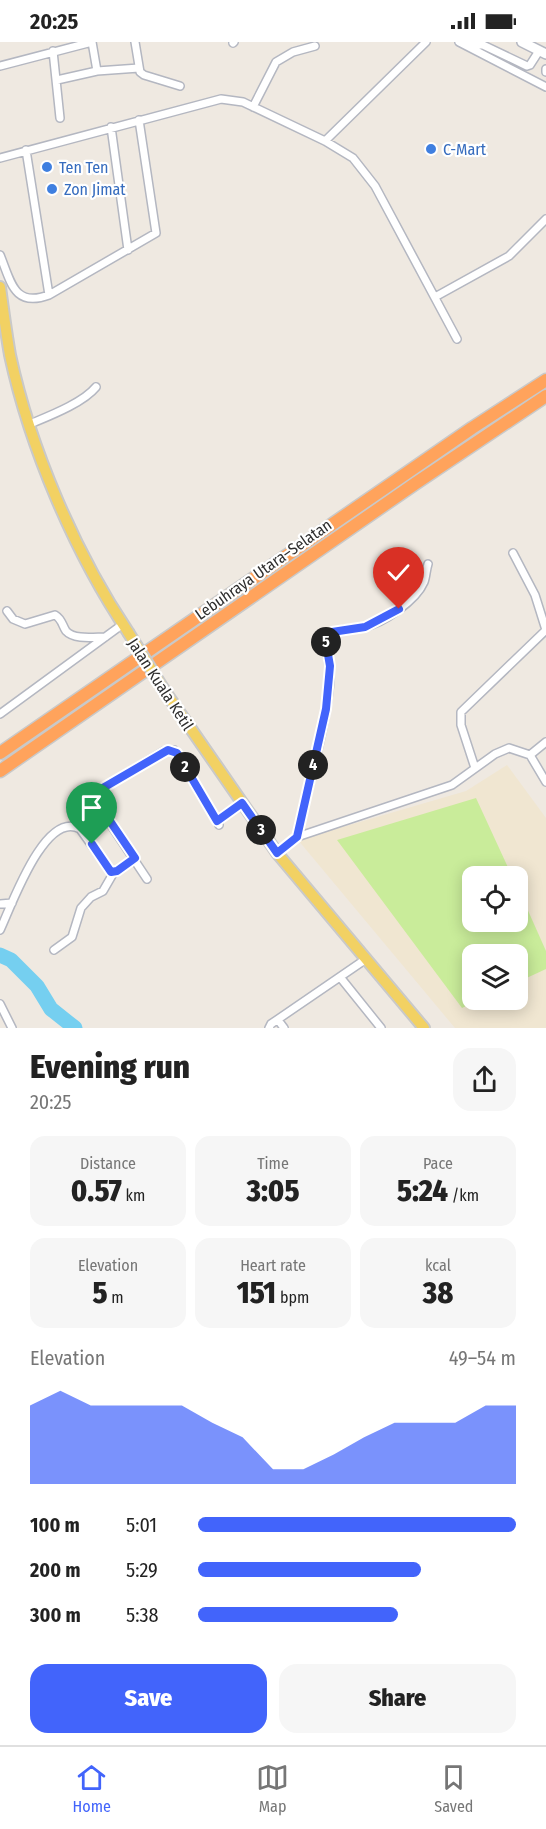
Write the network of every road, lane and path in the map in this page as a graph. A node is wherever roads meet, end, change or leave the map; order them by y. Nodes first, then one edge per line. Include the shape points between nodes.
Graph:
1 (92, 42) edge
2 (135, 42) edge
3 (426, 42) edge
4 (522, 42) edge
5 (462, 43) edge
6 (315, 46) dead end
7 (543, 49) edge
8 (53, 51) junction
9 (0, 66) edge
10 (138, 68) junction
11 (97, 71) junction
12 (57, 80) junction
13 (180, 86) dead end
14 (546, 87) edge
15 (253, 106) junction
16 (60, 118) dead end
17 (139, 120) junction
18 (111, 127) junction
19 (325, 141) junction
20 (26, 150) junction
21 (0, 158) edge
22 (546, 219) edge
23 (128, 250) junction
24 (0, 255) edge
25 (0, 288) edge
26 (49, 295) junction
27 (435, 297) junction
28 (457, 339) dead end
29 (546, 380) edge
30 (96, 387) dead end
31 (546, 396) edge
32 (30, 424) junction
33 (513, 552) dead end
34 (428, 564) dead end
35 (7, 611) dead end
36 (125, 628) junction
37 (546, 630) edge
38 (105, 637) junction
39 (0, 714) edge
40 (546, 742) edge
41 (0, 753) edge
42 (530, 755) junction
43 (475, 768) junction
44 (0, 771) edge
45 (546, 782) edge
46 (242, 803) junction
47 (297, 837) junction
48 (277, 853) junction
49 (135, 858) junction
50 (114, 872) junction
51 (147, 879) dead end
52 (12, 903) junction
53 (0, 904) edge
54 (0, 930) edge
55 (54, 950) dead end
56 (366, 959) junction
57 (340, 977) junction
58 (0, 1004) edge
59 (278, 1020) junction
60 (12, 1028) edge
61 (269, 1028) edge
62 (284, 1028) edge
63 (381, 1028) edge
64 (424, 1028) edge

1 - 8 street
1 - 11 street
2 - 10 street
3 - 19 street
4 - 7 main road
5 - 7 street via 483,45 526,66
5 - 14 street
6 - 15 street via 276,62
8 - 9 street
8 - 12 street
10 - 11 street
10 - 13 street via 144,75
11 - 12 street
12 - 16 street
15 - 17 street via 221,99
15 - 19 street
17 - 18 street
17 - 23 street via 156,233
18 - 20 street
18 - 23 street
19 - 27 street via 353,158 375,186
20 - 21 street
20 - 26 street
22 - 27 street via 509,256
23 - 26 street
24 - 26 street via 12,286 22,297 33,300
25 - 32 main road, Jalan Kuala Ketil via 10,354
27 - 28 street
29 - 41 highway, Lebuhraya Utara–Selatan
30 - 32 street via 74,403
31 - 44 highway, Lebuhraya Utara–Selatan
32 - 36 main road, Jalan Kuala Ketil via 52,487 86,561
33 - 37 street via 535,595
34 - 47 street via 414,598 399,609 365,627 326,635 330,666 326,709
35 - 38 street via 25,624 55,615 73,635
36 - 38 street
36 - 46 main road, Jalan Kuala Ketil, bridge
37 - 43 street via 461,712 461,725
38 - 39 street
40 - 42 street
42 - 43 street via 509,748
42 - 45 street
43 - 47 street via 452,785
46 - 48 main road, Jalan Kuala Ketil
46 - 49 street via 218,823 177,753 164,751 93,796
47 - 48 street
48 - 56 main road, Jalan Kuala Ketil
49 - 50 street
49 - 51 street
50 - 52 street via 108,870 80,829 63,826 39,849
50 - 55 street via 103,891 81,908 72,937
52 - 53 street
52 - 54 street
56 - 57 street
56 - 64 main road, Jalan Kuala Ketil
57 - 59 street
57 - 63 street
58 - 60 street
59 - 61 street
59 - 62 street

